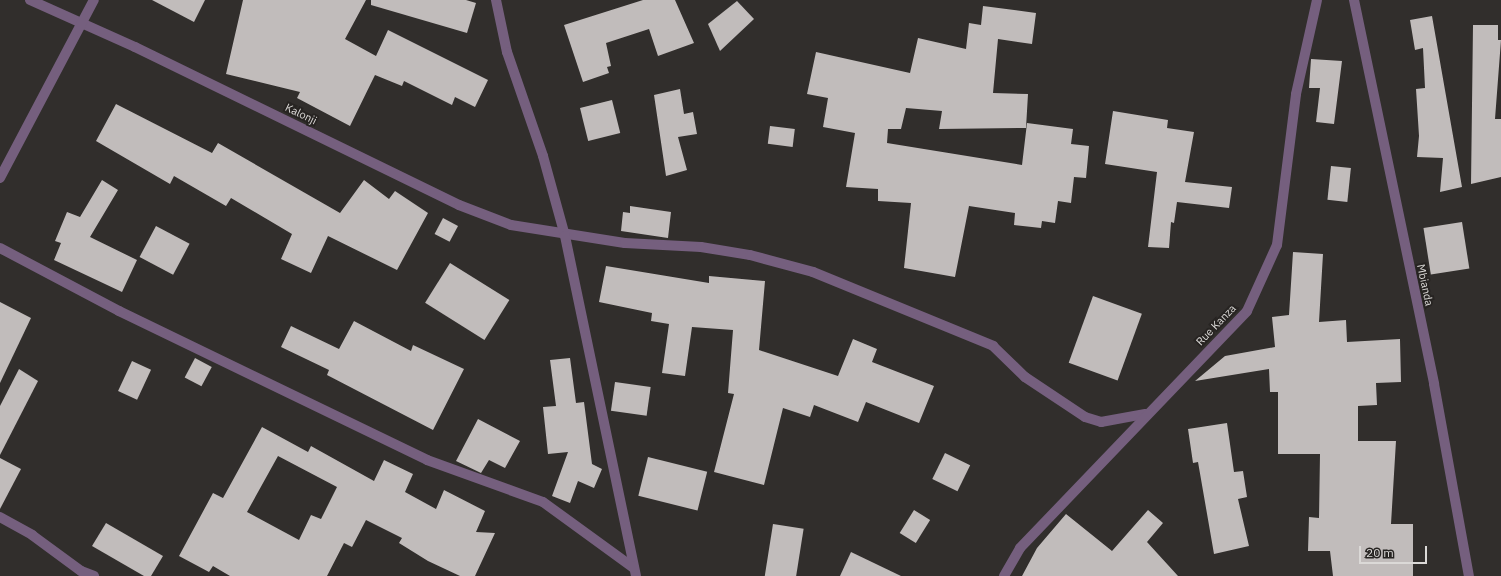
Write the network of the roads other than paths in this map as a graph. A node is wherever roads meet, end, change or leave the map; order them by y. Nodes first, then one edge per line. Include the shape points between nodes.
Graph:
1 (30, 0) edge
2 (94, 0) edge
3 (496, 0) edge
4 (1317, 0) edge
5 (1354, 0) edge
6 (82, 24) junction
7 (0, 178) edge
8 (565, 236) junction
9 (0, 248) edge
10 (1145, 414) junction
11 (0, 517) edge
12 (635, 572) edge
13 (94, 576) edge
14 (1004, 576) edge
15 (1469, 576) edge

1 - 6 street, Kalonji
2 - 6 street
3 - 8 street via 507,52
4 - 10 street, Rue Kanza via 1296,94 1277,245 1247,311
5 - 15 street, Mbianda via 1434,384
6 - 7 street
6 - 8 street, Kalonji via 135,47 459,205 511,226
8 - 10 street, Kalonji via 701,247 750,255 812,272 955,328 993,346 1025,377 1084,416 1101,422
8 - 12 street
9 - 12 street via 119,310 427,460 542,502
10 - 14 street, Rue Kanza via 1020,548
11 - 13 street via 32,535 81,571

